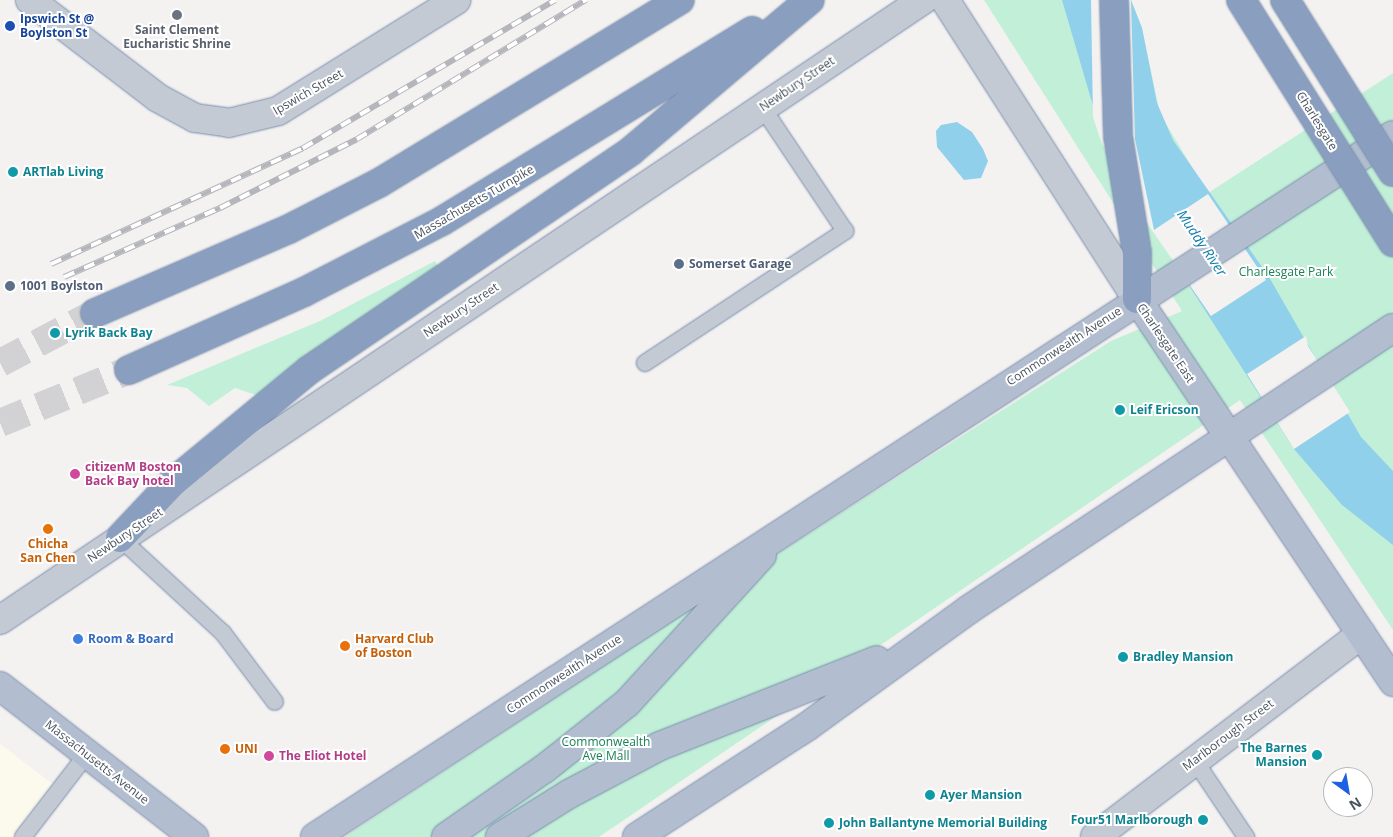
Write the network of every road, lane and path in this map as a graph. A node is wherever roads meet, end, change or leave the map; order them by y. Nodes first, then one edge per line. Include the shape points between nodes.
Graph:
1 (30, 0) edge
2 (456, 0) edge
3 (680, 0) edge
4 (801, 0) edge
5 (810, 0) edge
6 (923, 0) edge
7 (945, 0) edge
8 (1114, 0) edge
9 (1240, 0) edge
10 (1285, 0) edge
11 (762, 107) junction
12 (1393, 135) edge
13 (1393, 172) edge
14 (1393, 242) edge
15 (1136, 299) junction
16 (95, 313) tunnel mouth
17 (1393, 328) edge
18 (645, 363) dead end
19 (129, 370) tunnel mouth
20 (1230, 439) junction
21 (812, 511) junction
22 (120, 538) junction
23 (968, 610) junction
24 (0, 620) edge
25 (1361, 634) junction
26 (1393, 682) edge
27 (0, 686) edge
28 (275, 702) dead end
29 (87, 754) junction
30 (1194, 761) junction
31 (23, 837) edge
32 (194, 837) edge
33 (315, 837) edge
34 (446, 837) edge
35 (500, 837) edge
36 (637, 837) edge
37 (1095, 837) edge
38 (1246, 837) edge

1 - 2 street, Ipswich Street via 158,98 195,118 229,123 278,111
3 - 16 highway via 379,182 274,236
4 - 19 highway, Massachusetts Turnpike via 442,221 304,292
5 - 22 highway via 631,151 309,370 172,482
6 - 11 street, Newbury Street
7 - 15 street, Charlesgate East
8 - 15 highway via 1118,136 1134,233
9 - 14 highway, Charlesgate, bridge
10 - 13 highway, bridge
11 - 18 lane via 845,232
11 - 22 street, Newbury Street
12 - 15 main road, Commonwealth Avenue
15 - 20 main road, Charlesgate East
15 - 21 main road, Commonwealth Avenue
17 - 20 main road
20 - 23 main road
20 - 25 main road, Charlesgate East
21 - 33 main road, Commonwealth Avenue
21 - 34 main road, Commonwealth Avenue via 768,549 627,703 544,769
22 - 24 street, Newbury Street
22 - 28 lane via 223,633
23 - 35 main road via 832,682 644,754
23 - 36 main road via 808,726
25 - 26 main road, Charlesgate East
25 - 30 street, Marlborough Street
27 - 29 main road, Massachusetts Avenue
29 - 31 lane
29 - 32 main road, Massachusetts Avenue
30 - 37 street, Marlborough Street
30 - 38 lane

